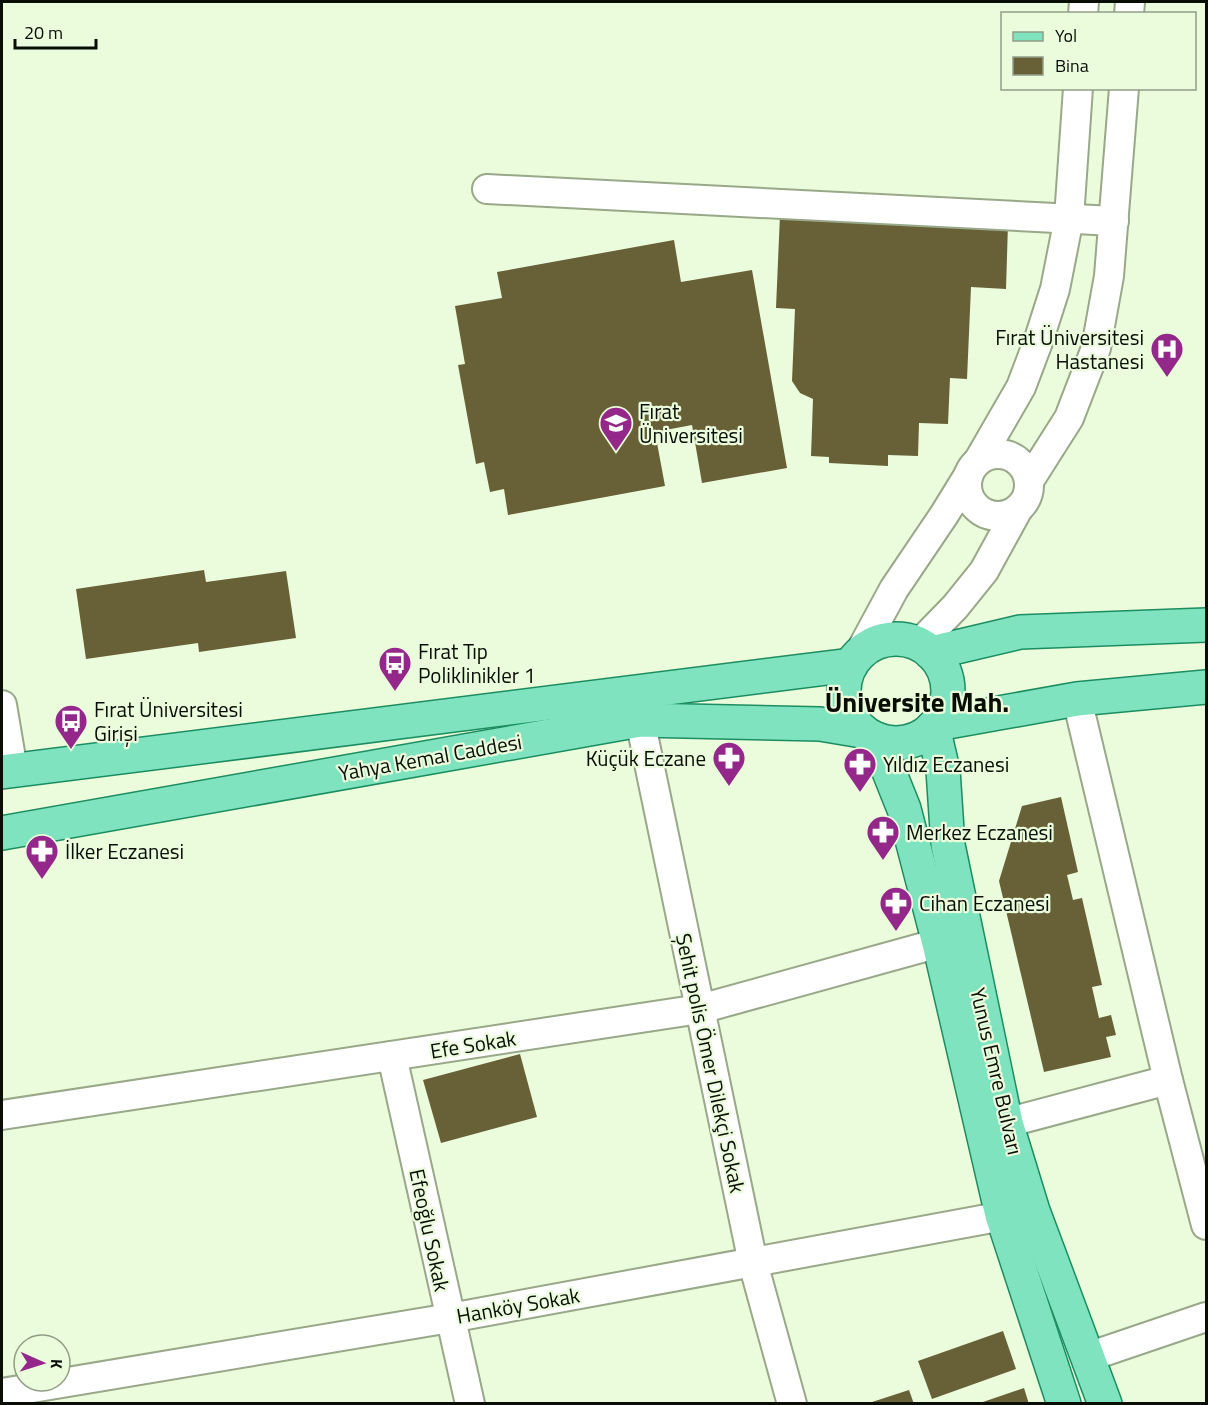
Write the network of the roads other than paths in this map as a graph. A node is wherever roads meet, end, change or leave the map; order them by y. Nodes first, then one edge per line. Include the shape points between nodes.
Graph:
1 (1078, 90) edge
2 (1124, 90) edge
3 (487, 189) dead end
4 (1069, 218) junction
5 (1114, 221) junction
6 (974, 467) junction
7 (1029, 481) junction
8 (1017, 509) junction
9 (1206, 625) edge
10 (925, 649) junction
11 (856, 659) junction
12 (1206, 687) edge
13 (1077, 699) junction
14 (2, 705) edge
15 (640, 720) junction
16 (935, 725) junction
17 (869, 735) junction
18 (7, 771) edge
19 (2, 833) edge
20 (939, 943) junction
21 (700, 1009) junction
22 (392, 1056) junction
23 (1168, 1080) junction
24 (2, 1115) edge
25 (1006, 1123) junction
26 (1018, 1213) junction
27 (1206, 1225) edge
28 (753, 1263) junction
29 (1206, 1317) edge
30 (450, 1318) junction
31 (1088, 1357) junction
32 (2, 1393) edge
33 (470, 1404) edge
34 (792, 1404) edge
35 (1064, 1404) edge
36 (1105, 1404) edge

1 - 4 street
2 - 5 street
3 - 4 street
4 - 5 street
4 - 6 street via 1055,289 1021,387
5 - 7 street via 1096,348 1069,418
6 - 7 street via 990,454 1001,453 1020,462
6 - 8 street via 966,487 976,507 996,516
6 - 11 street via 894,589
7 - 8 street via 1025,501
8 - 10 street via 984,571
9 - 10 main road via 1020,632
10 - 11 main road via 904,640 888,640 873,644
10 - 16 main road via 941,665 948,695
11 - 17 main road via 845,678 843,693 852,720
11 - 18 main road, Yahya Kemal Caddesi
12 - 13 main road
13 - 16 main road
13 - 23 street
14 - 18 street
15 - 17 main road, Yahya Kemal Caddesi via 820,724
15 - 19 main road, Yahya Kemal Caddesi
15 - 21 street, Şehit polis Ömer Dilekçi Sokak
16 - 17 main road via 909,742 892,743
16 - 25 main road, Yunus Emre Bulvarı via 943,770 948,845
17 - 20 main road, Yunus Emre Bulvarı via 904,809
20 - 21 street, Efe Sokak
20 - 26 main road, Yunus Emre Bulvarı
21 - 22 street, Efe Sokak
21 - 28 street, Şehit polis Ömer Dilekçi Sokak
22 - 24 street, Efe Sokak
22 - 30 street, Efeoğlu Sokak
23 - 25 street
23 - 27 street
25 - 26 main road, Yunus Emre Bulvarı
26 - 28 street, Hanköy Sokak
26 - 31 main road, Yunus Emre Bulvarı
26 - 35 main road, Yunus Emre Bulvarı
28 - 30 street, Hanköy Sokak
28 - 34 street, Şehit polis Ömer Dilekçi Sokak
29 - 31 street
30 - 32 street, Hanköy Sokak
30 - 33 street, Efeoğlu Sokak
31 - 36 main road, Yunus Emre Bulvarı

